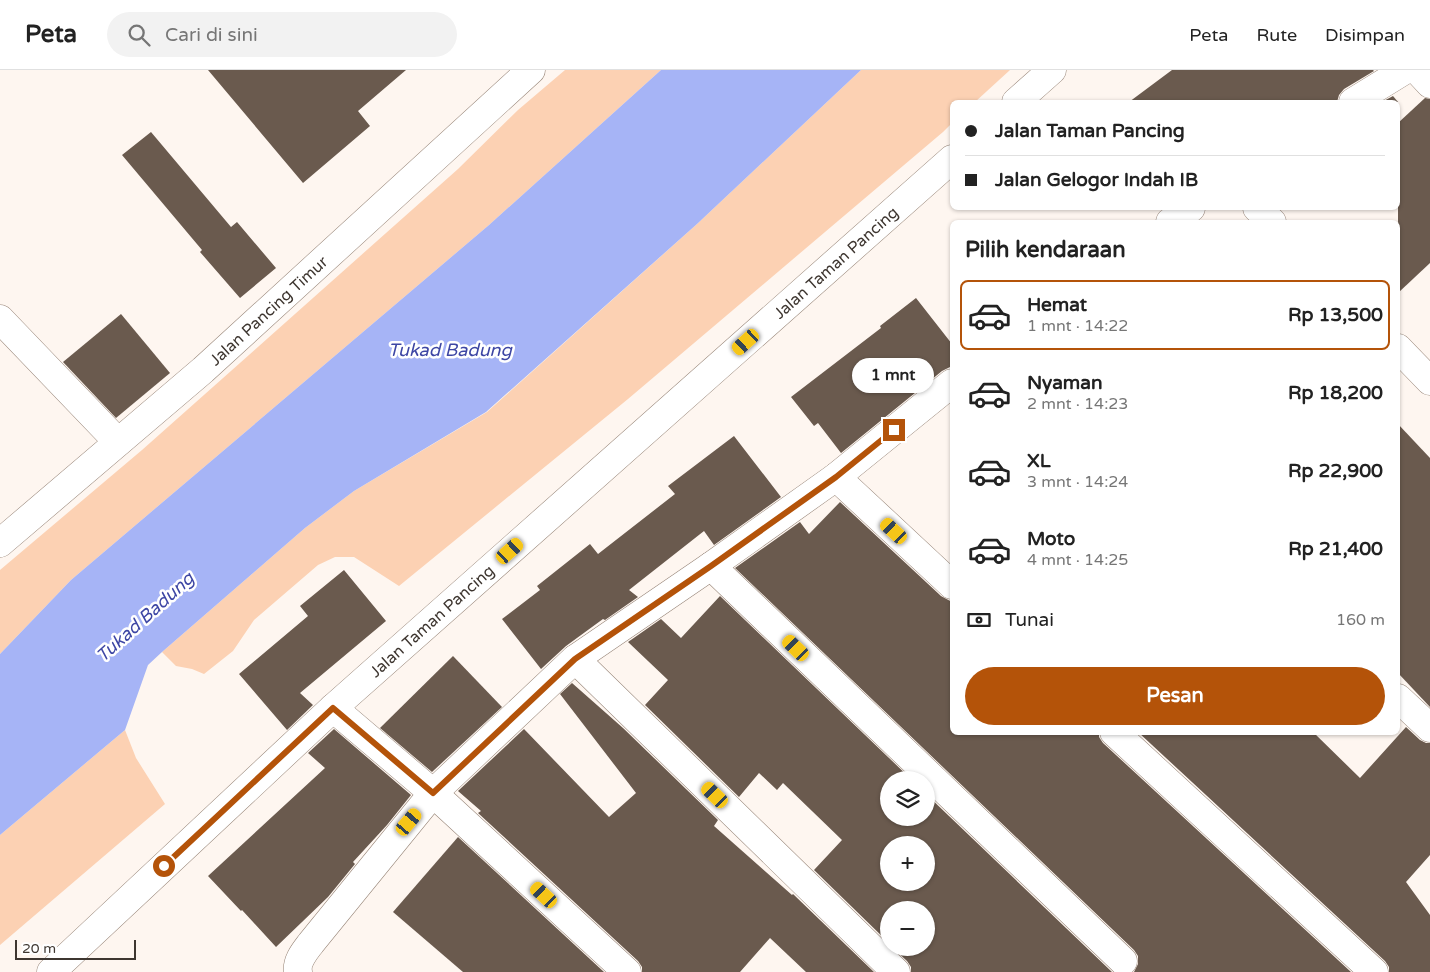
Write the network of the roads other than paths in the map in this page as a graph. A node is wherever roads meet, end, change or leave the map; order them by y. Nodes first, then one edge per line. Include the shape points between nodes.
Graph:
1 (531, 70) edge
2 (1052, 70) edge
3 (1405, 70) edge
4 (1417, 70) edge
5 (1430, 84) edge
6 (1018, 100) edge
7 (1356, 100) edge
8 (950, 161) edge
9 (1187, 210) edge
10 (1258, 210) edge
11 (1173, 220) edge
12 (1270, 220) edge
13 (0, 319) edge
14 (1400, 350) edge
15 (1430, 381) edge
16 (950, 385) edge
17 (118, 442) junction
18 (836, 477) junction
19 (0, 543) edge
20 (711, 566) junction
21 (950, 583) edge
22 (575, 659) junction
23 (1400, 700) edge
24 (333, 708) junction
25 (1430, 728) edge
26 (1117, 735) edge
27 (433, 793) junction
28 (1123, 961) dead end
29 (51, 972) edge
30 (298, 972) edge
31 (627, 972) edge
32 (896, 972) edge
33 (1374, 972) edge

1 - 17 street, Jalan Pancing Timur via 203,370
2 - 6 street
3 - 7 street
4 - 5 street
8 - 24 street, Jalan Taman Pancing
9 - 11 street
10 - 12 street
13 - 17 street
14 - 15 street
16 - 18 street
17 - 19 street, Jalan Pancing Timur
18 - 20 street
18 - 21 street
20 - 22 street
20 - 28 street
22 - 27 street
22 - 32 street
23 - 25 street
24 - 27 street
24 - 29 street, Jalan Taman Pancing
26 - 33 street
27 - 30 street via 311,943 299,962
27 - 31 street

